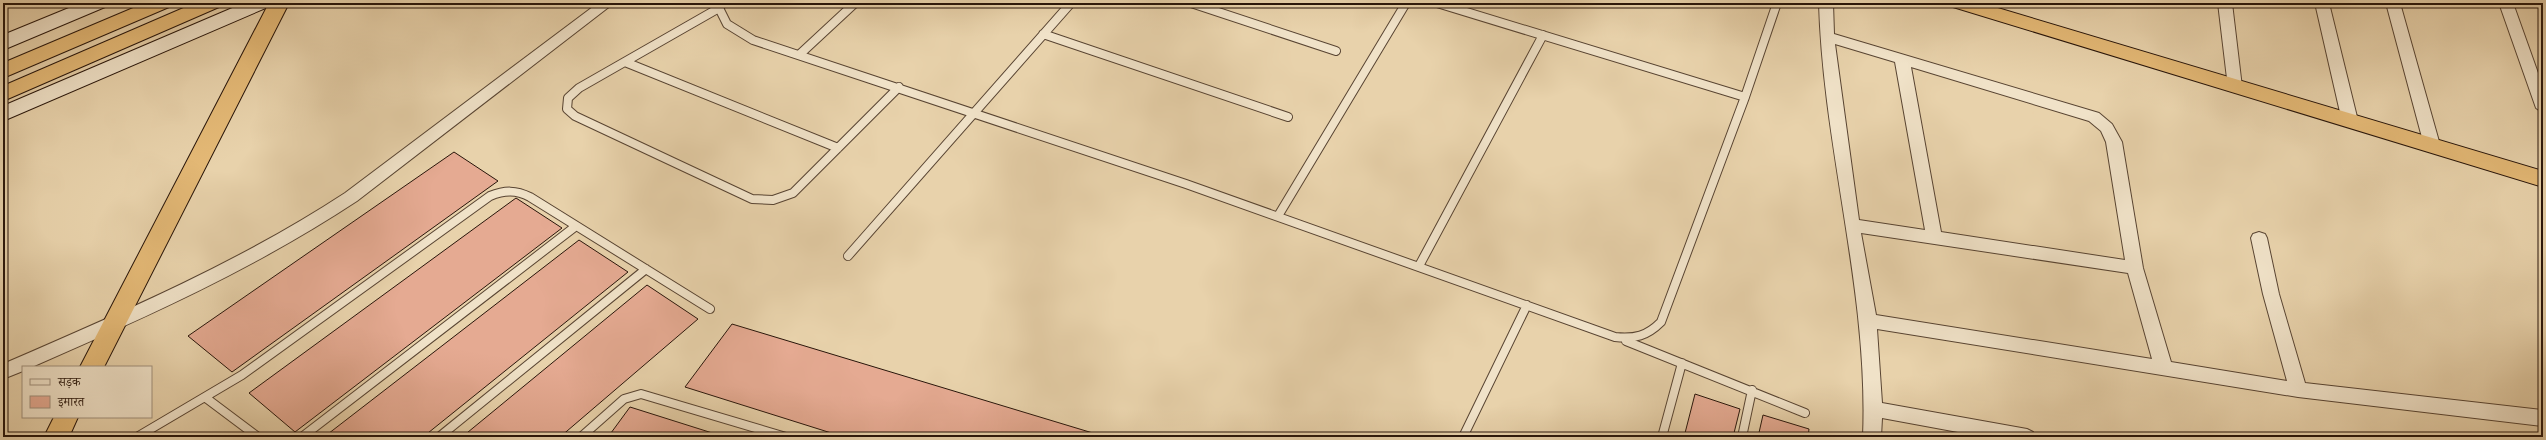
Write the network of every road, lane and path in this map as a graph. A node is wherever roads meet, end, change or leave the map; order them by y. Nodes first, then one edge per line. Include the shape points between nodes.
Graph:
1 (98, 3) edge
2 (162, 3) edge
3 (212, 3) edge
4 (261, 3) edge
5 (279, 3) edge
6 (607, 3) edge
7 (855, 3) edge
8 (1071, 3) edge
9 (1191, 3) edge
10 (1406, 3) edge
11 (1436, 3) edge
12 (1777, 3) edge
13 (1826, 3) edge
14 (2225, 3) edge
15 (2322, 3) edge
16 (2393, 3) edge
17 (2506, 3) edge
18 (1963, 4) edge
19 (721, 6) edge
20 (1043, 34) junction
21 (1543, 35) junction
22 (1827, 37) junction
23 (3, 42) edge
24 (1336, 51) dead end
25 (799, 55) junction
26 (1902, 60) junction
27 (625, 62) junction
28 (3, 71) edge
29 (899, 87) junction
30 (2235, 87) junction
31 (3, 94) edge
32 (1745, 97) junction
33 (2543, 108) edge
34 (973, 112) junction
35 (3, 114) edge
36 (1288, 117) dead end
37 (2350, 121) junction
38 (2432, 145) junction
39 (838, 148) junction
40 (2543, 179) edge
41 (1278, 216) junction
42 (1852, 225) junction
43 (576, 226) junction
44 (1934, 237) junction
45 (2259, 238) dead end
46 (848, 256) dead end
47 (1419, 266) junction
48 (2135, 268) junction
49 (646, 269) junction
50 (1527, 305) junction
51 (710, 309) dead end
52 (1868, 321) junction
53 (115, 323) junction
54 (1616, 337) junction
55 (1682, 363) junction
56 (93, 366) edge
57 (2164, 370) junction
58 (3, 372) edge
59 (1752, 390) junction
60 (2298, 390) junction
61 (206, 398) junction
62 (1873, 410) junction
63 (1805, 413) dead end
64 (66, 418) edge
65 (2543, 418) edge
66 (56, 437) edge
67 (137, 437) edge
68 (258, 437) edge
69 (302, 437) edge
70 (439, 437) edge
71 (581, 437) edge
72 (786, 437) edge
73 (1463, 437) edge
74 (1662, 437) edge
75 (1742, 437) edge
76 (1872, 437) edge
77 (2027, 437) edge

1 - 23 main road
2 - 28 highway
3 - 31 highway
4 - 35 main road
5 - 53 highway
6 - 53 street via 352,197 310,226
7 - 25 lane
8 - 20 lane
9 - 24 lane
10 - 41 lane
11 - 21 lane
12 - 32 lane
13 - 22 street
14 - 30 street
15 - 37 street
16 - 38 street
17 - 33 street
18 - 30 highway
19 - 25 lane via 722,20 734,30 753,40
19 - 27 lane
20 - 34 lane
20 - 36 lane
21 - 32 lane
21 - 47 lane
22 - 26 street
22 - 42 street
25 - 29 lane
26 - 44 street
26 - 48 street via 2094,118 2103,123 2114,142
27 - 39 lane
27 - 39 lane via 579,88 568,98 567,108 575,116 752,199 769,202 781,200 793,193
29 - 34 lane
29 - 39 lane
30 - 37 highway
32 - 54 lane via 1661,322 1650,333 1636,339
34 - 41 lane
34 - 46 lane
37 - 38 highway
38 - 40 highway
41 - 47 lane
42 - 44 street
42 - 52 street
43 - 49 lane
43 - 61 lane via 518,191 504,190 490,196 242,376
43 - 69 lane
44 - 48 street
45 - 60 street via 2271,294
47 - 50 lane
48 - 57 street
49 - 51 lane
49 - 70 lane
50 - 54 lane
50 - 73 lane
52 - 57 street
52 - 62 street
53 - 56 highway
53 - 58 street
54 - 55 lane
55 - 59 lane
55 - 74 lane
57 - 60 street
59 - 63 lane
59 - 75 lane
60 - 65 street
61 - 67 lane
61 - 68 lane
62 - 76 street
62 - 77 street
64 - 66 highway
71 - 72 lane via 624,399 641,394

